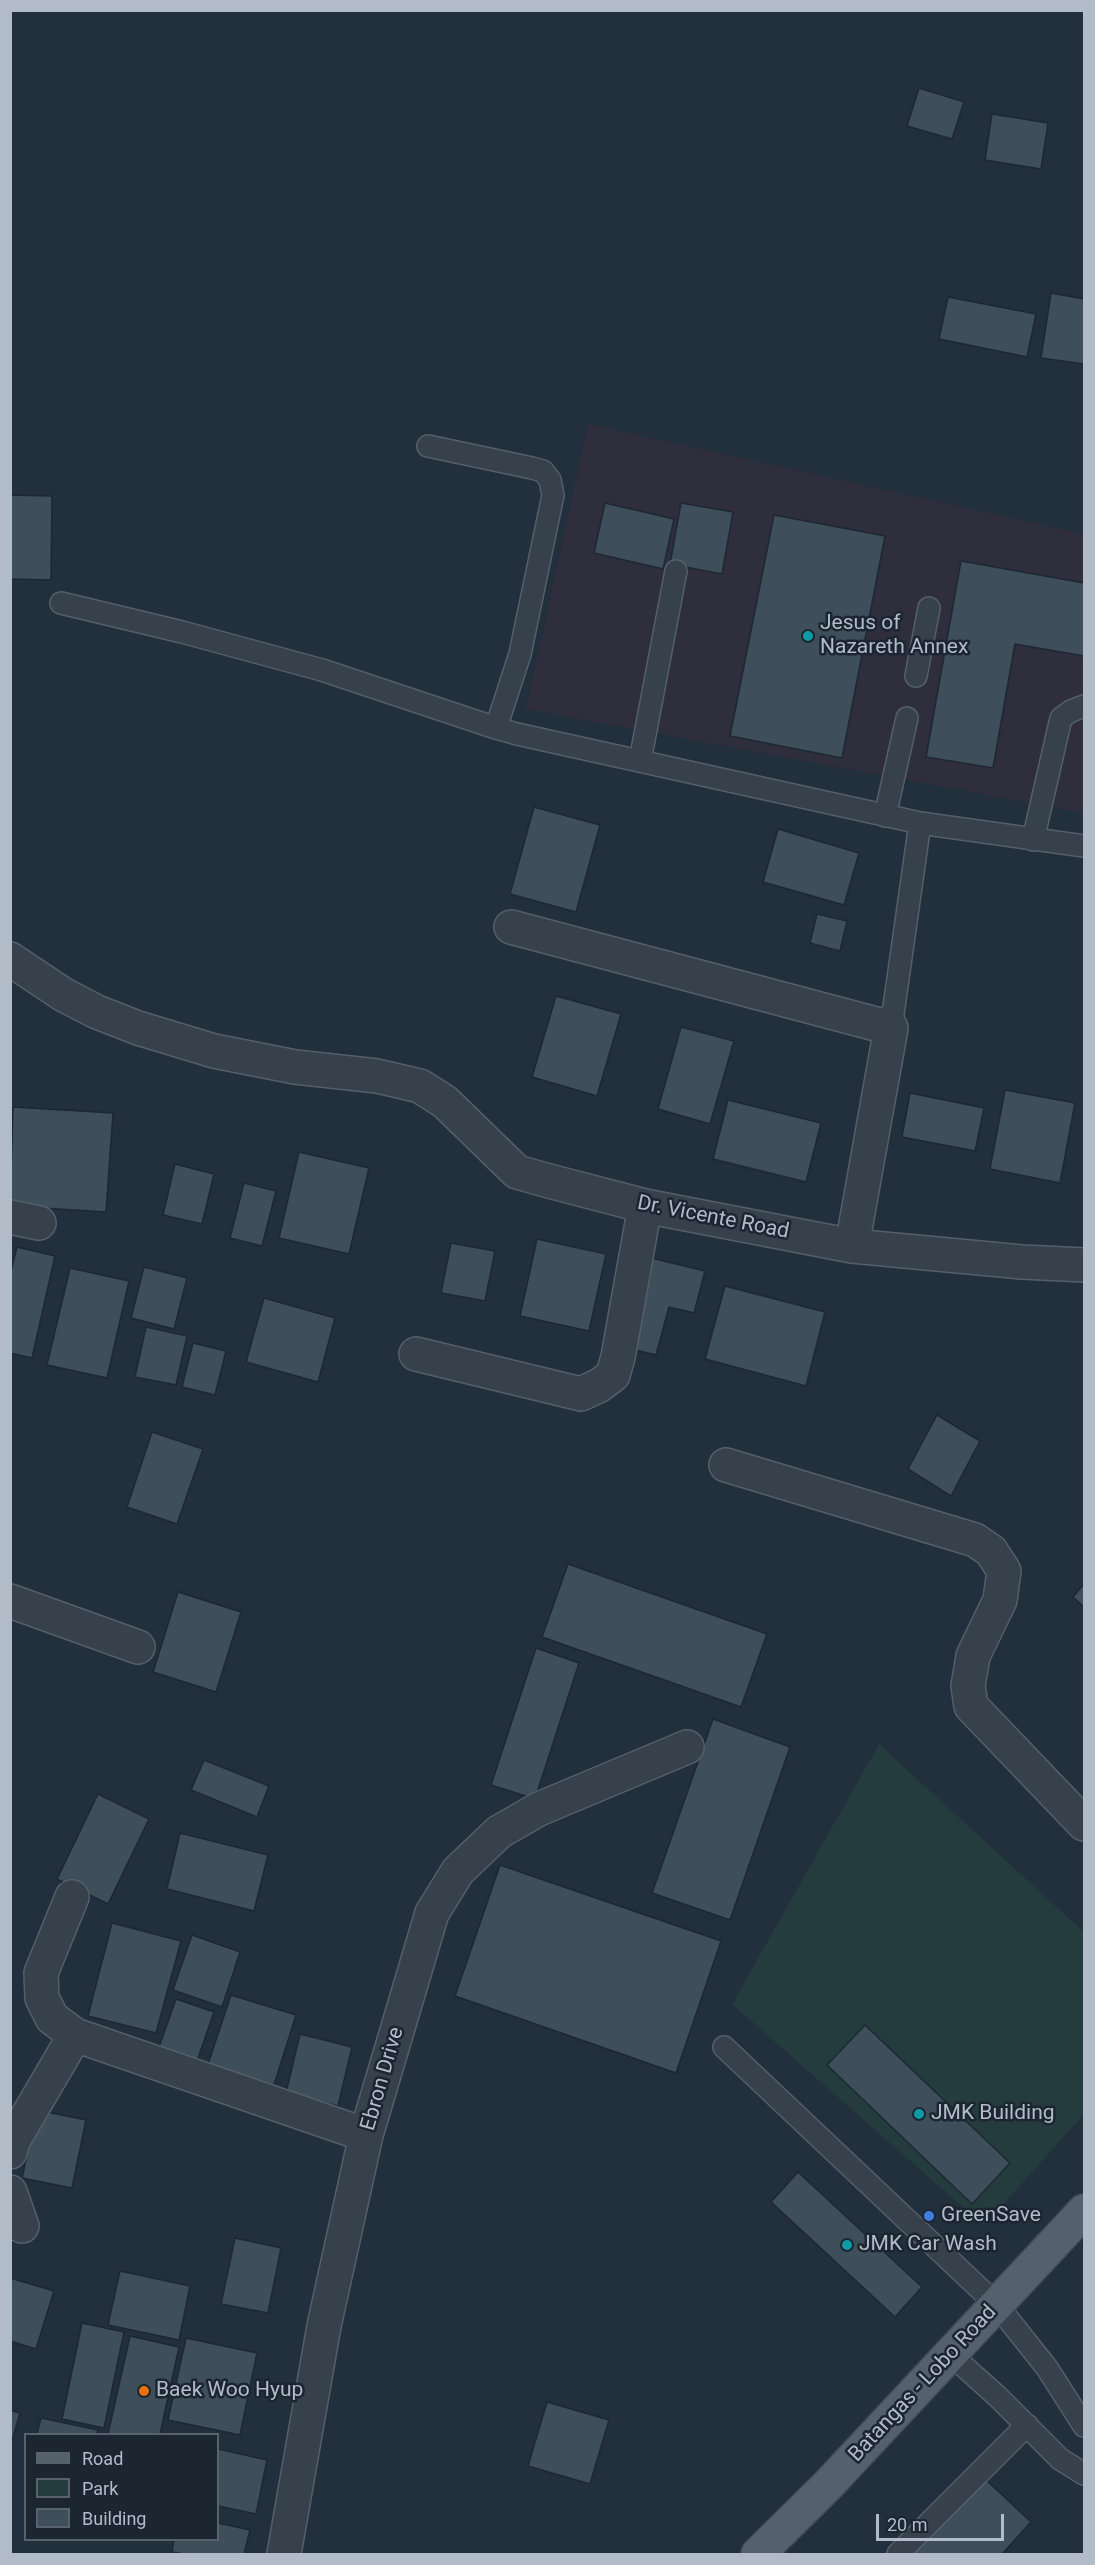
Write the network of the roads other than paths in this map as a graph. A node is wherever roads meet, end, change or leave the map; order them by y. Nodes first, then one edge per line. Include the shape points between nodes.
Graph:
1 (428, 446) dead end
2 (676, 571) dead end
3 (61, 603) dead end
4 (929, 608) dead end
5 (916, 676) dead end
6 (1084, 705) edge
7 (907, 718) dead end
8 (496, 728) junction
9 (640, 761) junction
10 (885, 816) junction
11 (920, 823) junction
12 (1033, 840) junction
13 (1084, 846) edge
14 (512, 927) dead end
15 (10, 959) edge
16 (891, 1028) junction
17 (645, 1206) junction
18 (852, 1246) junction
19 (1084, 1265) edge
20 (416, 1354) dead end
21 (726, 1466) dead end
22 (10, 1601) edge
23 (138, 1647) dead end
24 (687, 1746) dead end
25 (1084, 1824) edge
26 (72, 1897) dead end
27 (75, 2035) junction
28 (724, 2047) dead end
29 (366, 2135) junction
30 (10, 2152) edge
31 (10, 2192) edge
32 (1084, 2211) edge
33 (22, 2226) dead end
34 (997, 2305) junction
35 (950, 2354) junction
36 (1027, 2425) junction
37 (1084, 2426) edge
38 (1084, 2474) edge
39 (284, 2554) edge
40 (758, 2554) edge
41 (898, 2554) edge

1 - 8 lane via 543,471 550,480 553,495 520,654
2 - 9 lane
3 - 8 lane via 322,670
4 - 5 lane
6 - 12 lane via 1061,718
7 - 10 lane
8 - 9 lane
9 - 10 lane
10 - 11 lane
11 - 12 lane
11 - 16 lane
12 - 13 lane
14 - 16 street
15 - 17 street, Dr. Vicente Road via 64,995 138,1028 214,1051 420,1086 445,1102 517,1172
16 - 18 street
17 - 18 street, Dr. Vicente Road
17 - 20 street via 618,1358 612,1375 600,1385 581,1394
18 - 19 street, Dr. Vicente Road
21 - 25 street via 975,1540 991,1551 1004,1571 1000,1600 973,1656 968,1686 971,1706
22 - 23 street
24 - 29 street, Ebron Drive via 539,1809 500,1832 458,1871 432,1913
26 - 27 street via 41,1973 42,1998 52,2018
27 - 29 street
27 - 30 street
28 - 34 lane
29 - 39 street, Ebron Drive via 324,2326
31 - 33 street
32 - 34 main road, Batangas - Lobo Road
34 - 35 main road, Batangas - Lobo Road
34 - 37 lane via 1047,2368
35 - 36 lane
35 - 40 main road, Batangas - Lobo Road
36 - 38 lane via 1060,2459
36 - 41 lane

